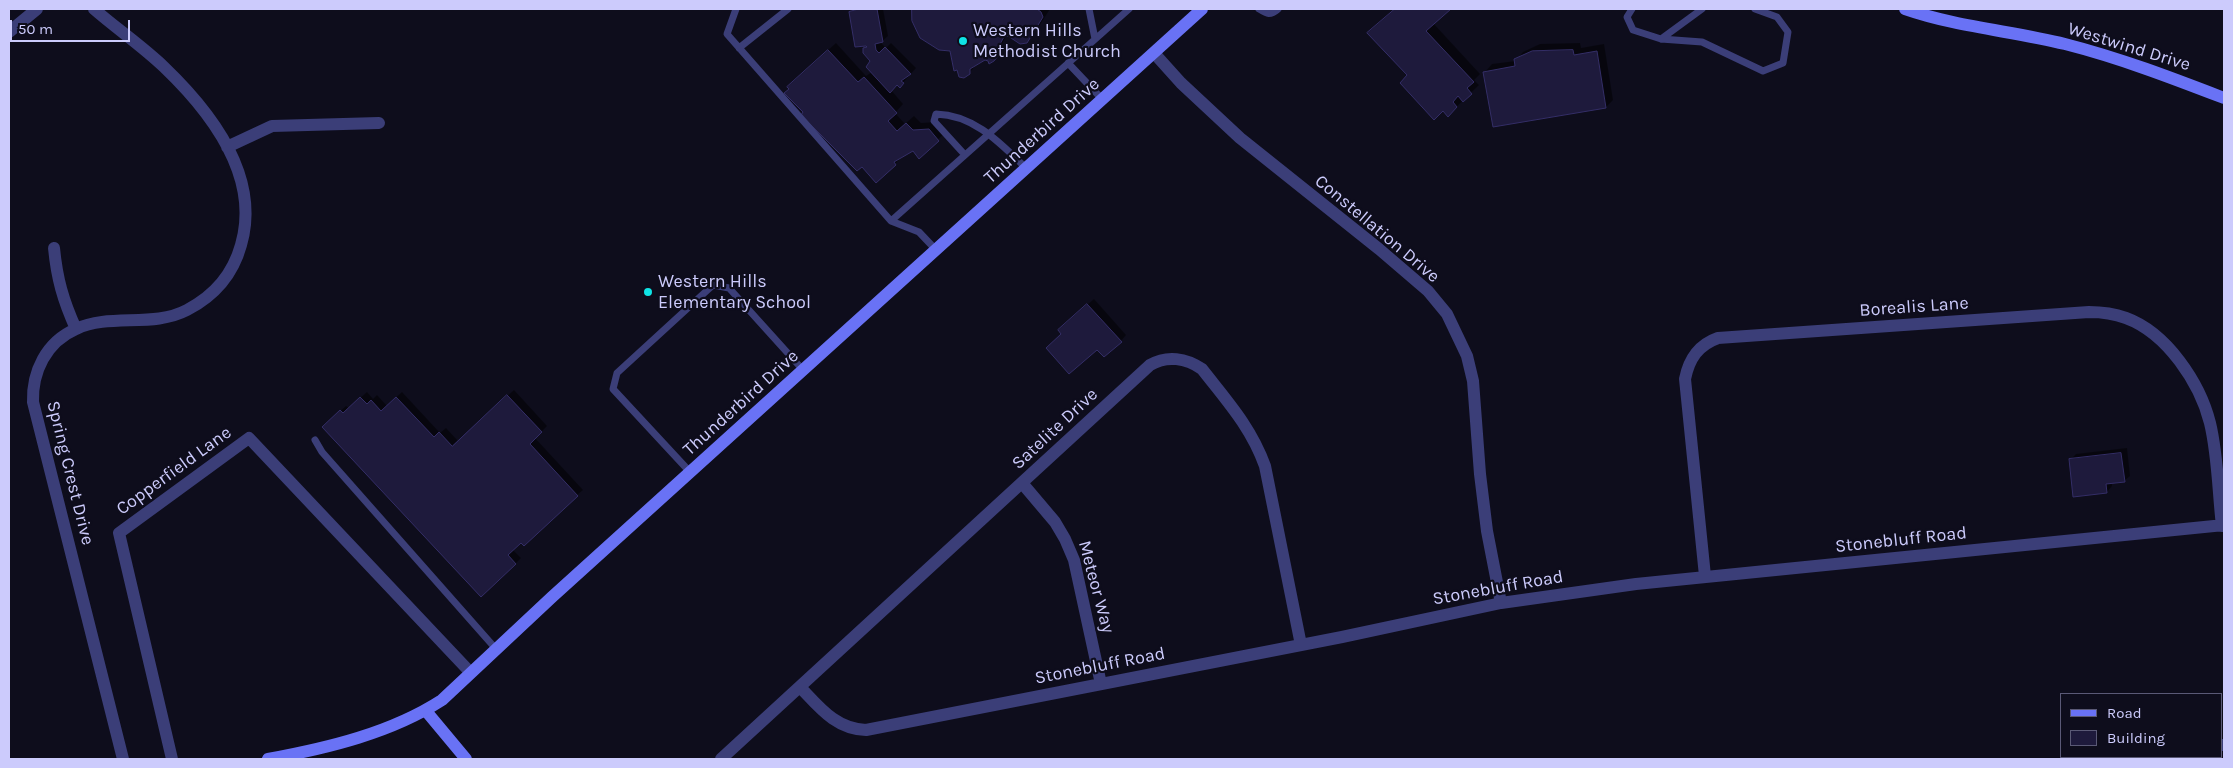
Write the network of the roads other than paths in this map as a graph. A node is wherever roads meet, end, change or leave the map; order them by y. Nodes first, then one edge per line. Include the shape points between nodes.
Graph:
1 (37, 9) edge
2 (94, 9) edge
3 (736, 9) edge
4 (788, 9) edge
5 (1089, 9) edge
6 (1129, 9) edge
7 (1202, 9) edge
8 (1259, 9) edge
9 (1278, 9) edge
10 (1632, 9) edge
11 (1702, 9) edge
12 (1755, 9) edge
13 (1905, 9) edge
14 (9, 32) edge
15 (1661, 38) junction
16 (1095, 40) junction
17 (739, 48) junction
18 (1154, 53) junction
19 (1068, 63) junction
20 (2224, 98) edge
21 (1102, 100) junction
22 (379, 123) dead end
23 (990, 133) junction
24 (227, 147) junction
25 (965, 155) junction
26 (1027, 169) junction
27 (891, 221) junction
28 (54, 248) dead end
29 (937, 251) junction
30 (76, 328) junction
31 (803, 370) junction
32 (315, 440) dead end
33 (690, 472) junction
34 (1022, 483) junction
35 (2223, 525) edge
36 (1705, 576) junction
37 (1501, 603) junction
38 (1301, 645) junction
39 (496, 649) junction
40 (470, 672) junction
41 (1101, 684) junction
42 (800, 687) junction
43 (426, 711) junction
44 (122, 759) edge
45 (172, 759) edge
46 (268, 759) edge
47 (466, 759) edge
48 (721, 759) edge

1 - 14 street
2 - 24 street, Spring Crest Drive via 163,66 189,93
3 - 17 lane via 727,34
4 - 17 lane
5 - 16 lane
6 - 16 lane
7 - 18 street, Thunderbird Drive
8 - 9 lane via 1267,14
10 - 15 lane via 1627,17 1633,30
11 - 15 lane
12 - 15 lane via 1777,17 1788,32 1783,64 1763,71 1702,42
13 - 20 street, Westwind Drive via 1958,24 2064,44 2147,68
16 - 19 lane
17 - 27 lane
18 - 21 street, Thunderbird Drive
18 - 37 street, Constellation Drive via 1240,138 1379,249 1428,291 1447,314 1467,356 1473,381 1487,531
19 - 21 lane
19 - 23 lane
21 - 26 street, Thunderbird Drive
22 - 24 street via 272,126
23 - 25 lane
23 - 25 lane via 947,114 936,114 934,121
23 - 26 lane
24 - 30 street, Spring Crest Drive via 245,194 245,233 238,256 217,289 186,311 168,317
25 - 27 lane
26 - 29 street, Thunderbird Drive
27 - 29 lane via 918,232
28 - 30 street via 62,299
29 - 31 street, Thunderbird Drive
30 - 44 street, Spring Crest Drive via 52,346 42,360 36,373 33,402
31 - 33 street, Thunderbird Drive
31 - 33 lane via 729,288 713,285 617,373 613,389
32 - 39 lane via 322,452
33 - 39 street, Thunderbird Drive
34 - 38 street, Satelite Drive via 1150,365 1168,358 1194,363 1247,426 1257,444 1265,466
34 - 41 street, Meteor Way via 1055,522 1074,560
34 - 42 street, Satelite Drive
35 - 36 street, Stonebluff Road
35 - 36 street, Borealis Lane via 2210,422 2200,396 2175,357 2159,340 2127,318 2089,312 1718,338 1693,354 1685,379
36 - 37 street, Stonebluff Road
37 - 38 street, Stonebluff Road
38 - 41 street, Stonebluff Road
39 - 40 street, Thunderbird Drive
40 - 43 street, Thunderbird Drive
40 - 45 street, Copperfield Lane via 249,438 119,533
41 - 42 street, Stonebluff Road via 866,730 847,727 833,720
42 - 48 street, Satelite Drive
43 - 46 street, Thunderbird Drive via 358,738
43 - 47 street

